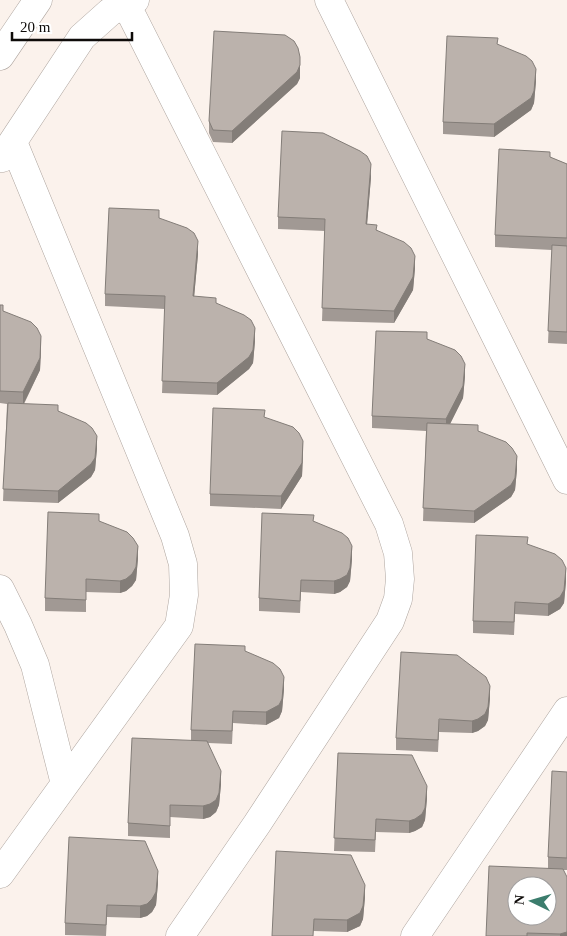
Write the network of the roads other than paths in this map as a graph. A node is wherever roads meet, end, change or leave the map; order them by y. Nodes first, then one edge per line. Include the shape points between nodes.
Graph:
1 (38, 0) edge
2 (329, 0) edge
3 (130, 2) edge
4 (0, 56) edge
5 (6, 151) edge
6 (567, 480) edge
7 (0, 589) edge
8 (567, 711) edge
9 (65, 784) junction
10 (0, 874) edge
11 (180, 936) edge
12 (415, 936) edge

1 - 4 street
2 - 6 street
3 - 5 street via 110,12 82,37
3 - 11 street via 390,524 400,570 398,599 390,621
5 - 9 street via 175,536 183,564 184,595 179,626
7 - 9 street via 35,665
8 - 12 street
9 - 10 street

